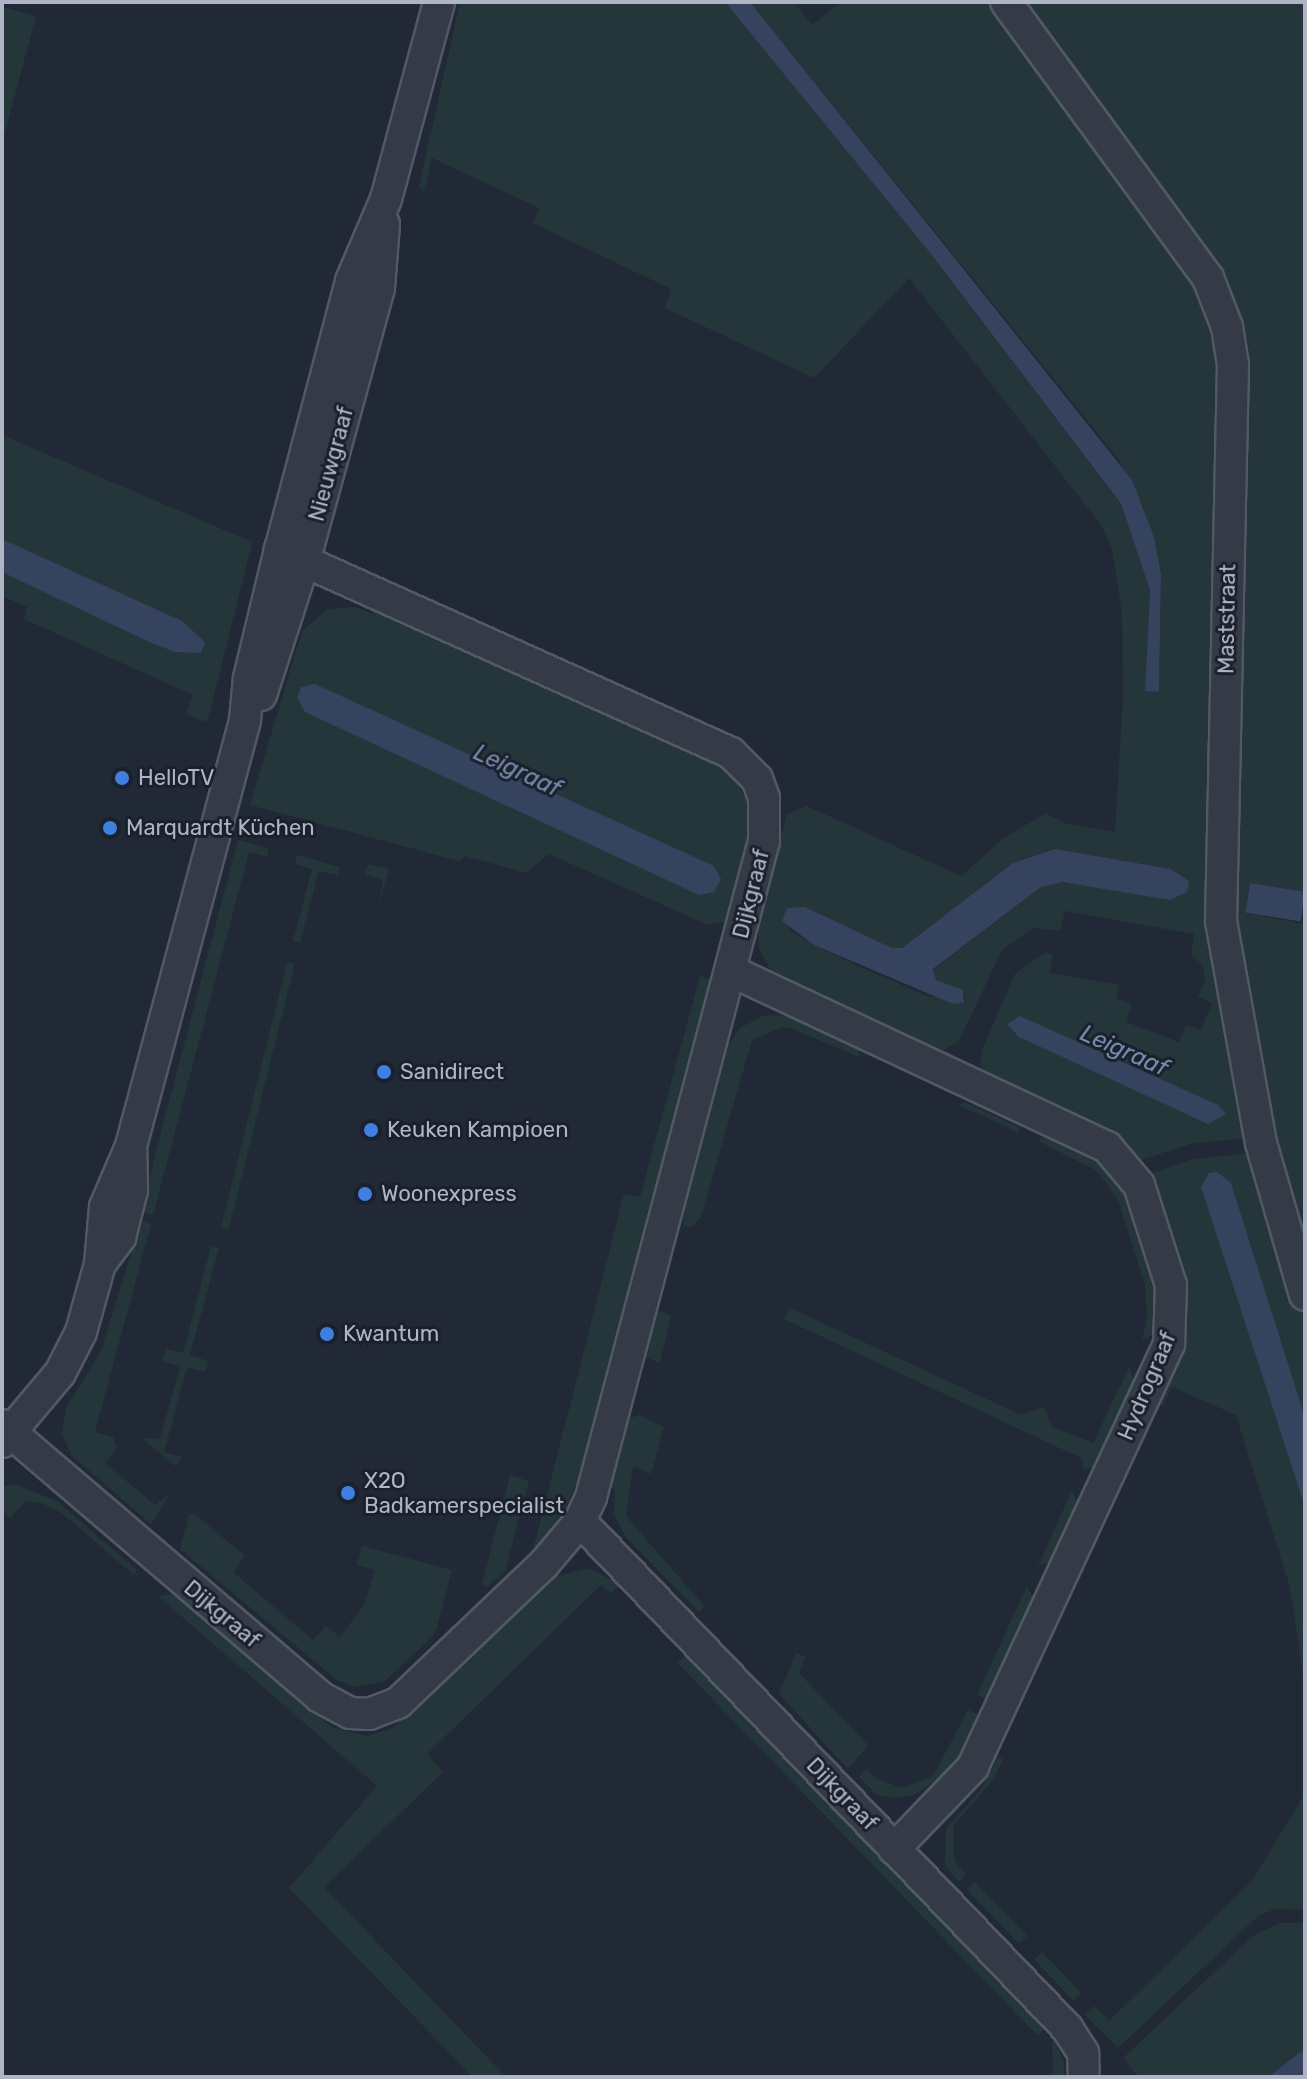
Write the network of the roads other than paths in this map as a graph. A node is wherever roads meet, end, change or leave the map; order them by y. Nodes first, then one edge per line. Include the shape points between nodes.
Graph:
1 (439, 2) edge
2 (1006, 2) edge
3 (292, 556) junction
4 (731, 971) junction
5 (1305, 1295) edge
6 (5, 1433) edge
7 (580, 1521) junction
8 (894, 1849) junction
9 (1084, 2077) edge

1 - 3 street, Nieuwgraaf via 386,199 351,281
2 - 5 street, Maststraat via 1208,278 1227,327 1233,364 1221,921 1261,1143
3 - 4 street, Dijkgraaf via 731,753 746,766 761,788 767,818
3 - 6 street, Nieuwgraaf via 249,678 245,720 131,1146 105,1207 100,1264 71,1356
4 - 7 street, Dijkgraaf
4 - 8 street, Hydrograaf via 1107,1147 1139,1185 1171,1285 1169,1344 973,1767
6 - 7 street, Dijkgraaf via 320,1697 350,1713 369,1714 398,1703 544,1564
7 - 8 street, Dijkgraaf
8 - 9 street, Dijkgraaf via 1067,2028 1083,2053

